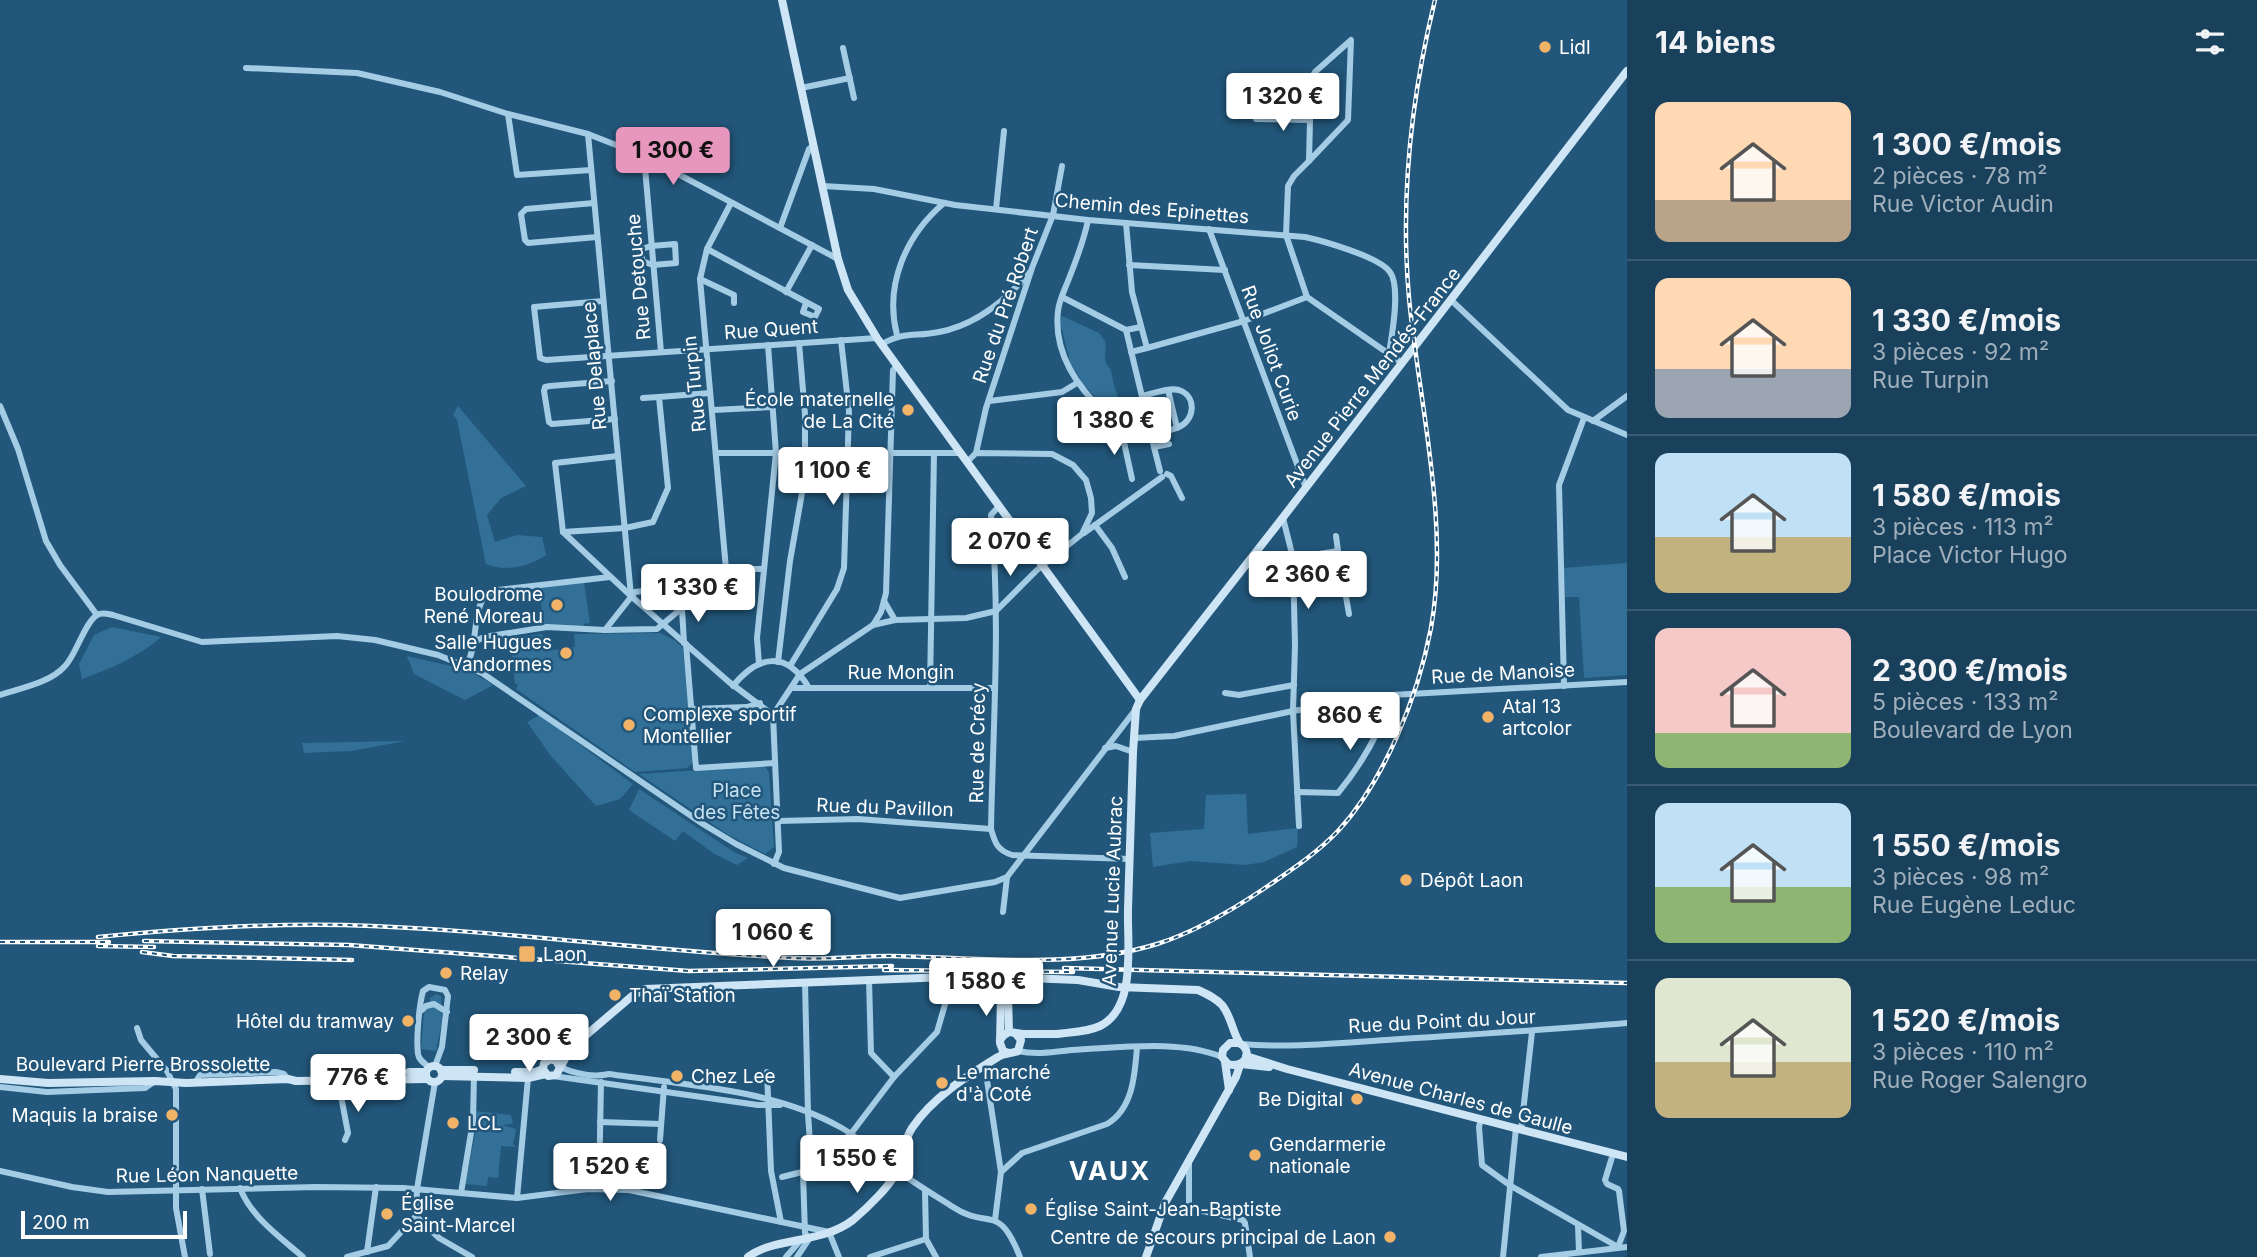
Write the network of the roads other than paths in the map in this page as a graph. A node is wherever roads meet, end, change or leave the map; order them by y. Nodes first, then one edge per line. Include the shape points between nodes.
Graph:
1 (782, 0) edge
2 (843, 48) dead end
3 (246, 68) dead end
4 (1627, 71) edge
5 (850, 78) junction
6 (801, 88) junction
7 (855, 98) dead end
8 (508, 114) junction
9 (1256, 119) dead end
10 (1310, 120) junction
11 (1004, 131) dead end
12 (588, 134) junction
13 (814, 145) junction
14 (643, 156) junction
15 (1309, 160) junction
16 (1062, 166) dead end
17 (591, 170) junction
18 (823, 186) junction
19 (731, 202) junction
20 (594, 203) junction
21 (944, 203) junction
22 (996, 209) junction
23 (1053, 215) junction
24 (1088, 220) junction
25 (1126, 223) junction
26 (780, 228) junction
27 (1209, 229) junction
28 (1286, 235) junction
29 (597, 237) junction
30 (811, 245) junction
31 (651, 246) junction
32 (707, 249) junction
33 (838, 259) junction
34 (653, 265) junction
35 (1129, 265) junction
36 (1032, 268) junction
37 (1225, 270) junction
38 (700, 279) junction
39 (786, 292) junction
40 (1062, 297) junction
41 (1307, 297) junction
42 (1451, 300) junction
43 (603, 301) junction
44 (734, 303) dead end
45 (806, 303) dead end
46 (1244, 321) junction
47 (1141, 327) junction
48 (1126, 330) junction
49 (897, 335) junction
50 (841, 340) junction
51 (879, 341) junction
52 (799, 343) junction
53 (768, 345) junction
54 (1147, 348) junction
55 (706, 349) junction
56 (661, 352) junction
57 (1131, 352) junction
58 (1389, 353) junction
59 (609, 356) junction
60 (1402, 363) junction
61 (897, 366) junction
62 (612, 381) junction
63 (1077, 383) junction
64 (1168, 390) junction
65 (710, 393) junction
66 (1142, 396) junction
67 (1627, 396) edge
68 (659, 397) junction
69 (643, 398) dead end
70 (989, 401) junction
71 (0, 406) edge
72 (772, 407) junction
73 (713, 411) junction
74 (1584, 418) junction
75 (615, 419) junction
76 (1593, 421) junction
77 (1177, 428) junction
78 (1121, 429) junction
79 (1627, 435) edge
80 (1152, 440) junction
81 (1169, 444) dead end
82 (716, 453) junction
83 (776, 453) junction
84 (806, 453) junction
85 (848, 453) junction
86 (891, 453) junction
87 (934, 453) junction
88 (960, 453) junction
89 (976, 453) junction
90 (618, 456) junction
91 (967, 462) junction
92 (1163, 474) junction
93 (1132, 479) dead end
94 (1306, 488) junction
95 (1182, 498) dead end
96 (999, 506) junction
97 (1092, 513) junction
98 (1283, 518) junction
99 (1098, 523) junction
100 (625, 528) junction
101 (563, 532) junction
102 (1082, 534) junction
103 (1336, 536) dead end
104 (1338, 551) junction
105 (1293, 558) junction
106 (1042, 565) junction
107 (726, 569) junction
108 (764, 569) junction
109 (610, 577) junction
110 (1125, 577) dead end
111 (680, 580) junction
112 (631, 596) junction
113 (884, 601) junction
114 (683, 607) junction
115 (996, 611) junction
116 (1349, 614) dead end
117 (97, 615) junction
118 (895, 620) junction
119 (932, 620) junction
120 (663, 625) junction
121 (873, 625) junction
122 (605, 629) junction
123 (474, 642) junction
124 (685, 644) junction
125 (778, 662) junction
126 (759, 664) junction
127 (467, 665) junction
128 (790, 666) junction
129 (800, 674) junction
130 (1627, 682) edge
131 (1294, 685) junction
132 (733, 686) junction
133 (1564, 686) junction
134 (790, 688) junction
135 (809, 688) junction
136 (930, 688) junction
137 (994, 688) junction
138 (1225, 693) dead end
139 (0, 695) edge
140 (1392, 695) junction
141 (1140, 700) junction
142 (760, 703) junction
143 (692, 709) junction
144 (1136, 709) junction
145 (1293, 711) junction
146 (773, 715) junction
147 (1134, 738) junction
148 (1105, 748) junction
149 (1133, 752) junction
150 (775, 763) junction
151 (1297, 792) junction
152 (778, 821) junction
153 (1299, 826) dead end
154 (991, 829) junction
155 (1022, 856) junction
156 (1130, 859) junction
157 (774, 864) junction
158 (1007, 877) junction
159 (1003, 912) dead end
160 (953, 977) junction
161 (869, 979) junction
162 (1008, 981) junction
163 (805, 982) junction
164 (1001, 994) junction
165 (420, 1011) junction
166 (447, 1012) junction
167 (612, 1013) junction
168 (1229, 1017) junction
169 (1627, 1023) edge
170 (137, 1028) dead end
171 (1012, 1032) junction
172 (1532, 1032) junction
173 (1054, 1034) junction
174 (1240, 1043) junction
175 (1227, 1044) junction
176 (1261, 1045) junction
177 (1137, 1047) junction
178 (1008, 1049) junction
179 (1246, 1054) junction
180 (551, 1059) junction
181 (1224, 1059) junction
182 (1263, 1061) junction
183 (1240, 1064) junction
184 (559, 1067) junction
185 (985, 1067) junction
186 (1287, 1069) junction
187 (767, 1072) dead end
188 (434, 1073) junction
189 (547, 1073) junction
190 (474, 1075) junction
191 (528, 1077) junction
192 (894, 1077) junction
193 (0, 1079) edge
194 (288, 1079) junction
195 (347, 1079) junction
196 (155, 1081) junction
197 (172, 1082) junction
198 (601, 1082) junction
199 (664, 1082) junction
200 (0, 1087) edge
201 (1229, 1090) junction
202 (663, 1091) junction
203 (768, 1102) junction
204 (808, 1114) junction
205 (1481, 1119) junction
206 (600, 1122) junction
207 (661, 1124) junction
208 (1518, 1129) junction
209 (850, 1134) junction
210 (345, 1140) dead end
211 (660, 1140) dead end
212 (1613, 1154) junction
213 (1627, 1157) edge
214 (1189, 1159) junction
215 (812, 1170) junction
216 (0, 1171) edge
217 (897, 1171) junction
218 (1001, 1172) junction
219 (803, 1173) junction
220 (782, 1177) dead end
221 (1511, 1186) junction
222 (376, 1187) junction
223 (240, 1188) junction
224 (599, 1188) junction
225 (202, 1189) junction
226 (417, 1189) junction
227 (925, 1189) junction
228 (176, 1190) junction
229 (461, 1193) junction
230 (517, 1198) junction
231 (416, 1216) junction
232 (995, 1220) junction
233 (781, 1222) junction
234 (1578, 1225) junction
235 (829, 1232) junction
236 (808, 1235) junction
237 (926, 1239) junction
238 (1618, 1247) junction
239 (1627, 1247) edge
240 (367, 1252) junction
241 (1579, 1252) junction
242 (210, 1254) dead end
243 (1619, 1256) edge
244 (185, 1257) edge
245 (303, 1257) edge
246 (347, 1257) edge
247 (472, 1257) edge
248 (748, 1257) edge
249 (786, 1257) edge
250 (797, 1257) edge
251 (839, 1257) edge
252 (870, 1257) edge
253 (936, 1257) edge
254 (1020, 1257) edge
255 (1146, 1257) edge
256 (1250, 1257) edge
257 (1503, 1257) edge
258 (1541, 1257) edge

1 - 6 main road
2 - 5 street
3 - 8 street via 357,73
4 - 42 main road, Avenue Pierre Mendés-France
5 - 6 street
5 - 7 street
6 - 13 main road
8 - 12 street
8 - 17 street via 517,175
9 - 10 street
10 - 15 street
10 - 15 street via 1312,76 1351,40 1349,120
11 - 22 street
12 - 14 street
12 - 17 street, Rue Delaplace
13 - 18 main road
13 - 26 street
14 - 19 street
14 - 31 street, Rue Detouche
15 - 28 street via 1288,186
16 - 23 street, Rue du Pré Robert
17 - 20 street, Rue Delaplace
18 - 21 street, Chemin des Epinettes via 874,189
18 - 33 main road
19 - 26 street
19 - 32 street, Rue Turpin
20 - 29 street, Rue Delaplace
20 - 29 street via 524,210 521,214 526,242
21 - 22 street, Chemin des Epinettes
21 - 49 street via 911,240 896,277
22 - 23 street, Chemin des Epinettes
23 - 24 street, Chemin des Epinettes
23 - 36 street, Rue du Pré Robert
24 - 25 street, Chemin des Epinettes
24 - 40 street
25 - 27 street, Chemin des Epinettes
25 - 35 street
26 - 30 street
27 - 28 street, Chemin des Epinettes
27 - 37 street, Rue Joliot Curie
28 - 41 street
28 - 58 street, Chemin des Epinettes via 1347,248 1390,270 1395,304
29 - 43 street, Rue Delaplace
30 - 33 street
30 - 39 street
31 - 34 street, Rue Detouche
31 - 34 street via 676,245 676,263
32 - 38 street, Rue Turpin
32 - 39 street
33 - 51 main road via 848,290
34 - 56 street, Rue Detouche
35 - 37 street
35 - 47 street
36 - 49 street via 1014,290 981,316 939,332
36 - 70 street, Rue du Pré Robert
37 - 46 street, Rue Joliot Curie
38 - 44 street via 734,295
38 - 55 street, Rue Turpin
39 - 45 street
40 - 48 street
40 - 63 street via 1058,331 1067,367
41 - 46 street
41 - 58 street
42 - 60 main road, Avenue Pierre Mendés-France
42 - 74 street via 1568,410
43 - 59 street, Rue Delaplace
43 - 59 street, Rue Quent via 534,307 542,359
46 - 54 street
46 - 94 street, Rue Joliot Curie
47 - 48 street
47 - 54 street
48 - 57 street
49 - 51 street
50 - 51 street, Rue Quent
50 - 52 street, Rue Quent
50 - 85 street via 849,411
51 - 61 main road
52 - 53 street, Rue Quent
52 - 84 street
53 - 55 street, Rue Quent
53 - 72 street
54 - 57 street
55 - 56 street, Rue Quent
55 - 65 street, Rue Turpin
56 - 59 street, Rue Quent
57 - 66 street
58 - 60 street
59 - 62 street, Rue Delaplace
60 - 94 main road, Avenue Pierre Mendés-France
61 - 86 street via 893,370
61 - 88 main road
62 - 75 street, Rue Delaplace
62 - 75 street via 547,386 544,391 550,423
63 - 70 street via 1062,392
63 - 78 street
64 - 66 street
64 - 77 street
64 - 77 street via 1184,393 1192,403 1188,420
65 - 68 street
65 - 73 street, Rue Turpin
66 - 80 street
67 - 76 street
68 - 69 street
68 - 100 street via 667,492 653,523
70 - 89 street, Rue du Pré Robert
71 - 117 street via 46,541
72 - 73 street
72 - 83 street
73 - 82 street, Rue Turpin
74 - 76 street
74 - 133 street via 1559,485
75 - 90 street, Rue Delaplace
76 - 79 street
77 - 80 street
78 - 80 street
78 - 93 street
80 - 81 street
80 - 92 street
82 - 83 street
82 - 107 street, Rue Turpin
83 - 84 street
83 - 108 street
84 - 85 street
84 - 125 street
85 - 86 street
85 - 128 street via 843,576
86 - 87 street
86 - 113 street
87 - 88 street
87 - 119 street
88 - 91 main road
89 - 91 street
89 - 97 street via 1052,454 1073,465 1089,487
90 - 100 street, Rue Delaplace
90 - 101 street via 555,463
91 - 96 main road
92 - 95 street via 1171,476
92 - 99 street
94 - 98 main road, Avenue Pierre Mendés-France
96 - 106 main road
96 - 115 street, Rue de Crécy via 992,514
97 - 99 street
97 - 102 street
98 - 105 street
98 - 141 main road, Avenue Pierre Mendés-France
99 - 102 street
99 - 110 street
100 - 101 street
100 - 112 street, Rue Delaplace
101 - 109 street
102 - 106 street
103 - 104 street
104 - 105 street
104 - 116 street
105 - 131 street
106 - 115 street
106 - 141 main road
107 - 108 street
107 - 111 street via 682,573
108 - 126 street
109 - 112 street
109 - 123 street via 489,592 481,602
111 - 112 street via 667,588
111 - 114 street
112 - 120 street
112 - 122 street
113 - 118 street
113 - 121 street
114 - 120 street
114 - 124 street
115 - 119 street
115 - 137 street, Rue de Crécy
117 - 127 street via 113,615 202,642 367,638
117 - 139 street via 60,671
118 - 119 street
118 - 121 street
119 - 136 street
120 - 122 street via 657,629
120 - 124 street
121 - 129 street
122 - 123 street via 547,627
123 - 127 street
124 - 132 street
124 - 143 street
125 - 126 street
125 - 128 street
126 - 132 street
127 - 157 street via 703,824
128 - 129 street
129 - 134 street
129 - 135 street
130 - 133 street, Rue de Manoise
131 - 138 street via 1239,695
131 - 145 street
132 - 142 street
133 - 140 street, Rue de Manoise
134 - 135 street, Rue Mongin
134 - 146 street
135 - 136 street, Rue Mongin
136 - 137 street, Rue Mongin
137 - 154 street, Rue de Crécy
140 - 145 street, Rue de Manoise
140 - 151 street via 1365,753 1338,793
141 - 144 main road, Avenue Lucie Aubrac
142 - 143 street
142 - 146 street
143 - 150 street via 696,768
144 - 147 main road, Avenue Lucie Aubrac
144 - 148 street
145 - 147 street, Rue de Manoise via 1174,736
145 - 151 street
146 - 150 street
147 - 149 main road, Avenue Lucie Aubrac
148 - 149 street via 1116,746
148 - 155 street
149 - 156 main road, Avenue Lucie Aubrac
150 - 152 street
151 - 153 street
152 - 154 street, Rue du Pavillon via 858,818
152 - 157 street via 779,856
154 - 155 street, Rue de Crécy via 1001,850
155 - 156 street, Rue de Crécy
155 - 158 street
156 - 173 main road, Avenue Lucie Aubrac, bridge via 1126,983 1121,1003 1102,1025
157 - 158 street via 900,898
158 - 159 street
160 - 161 main road
160 - 162 main road
160 - 164 main road via 984,984
160 - 192 street via 937,1032
161 - 163 main road
161 - 192 street via 871,1053
162 - 164 main road
162 - 164 main road via 995,983
162 - 168 main road via 1078,980 1194,990 1220,1002
163 - 167 main road via 645,989
163 - 204 street
164 - 171 main road
164 - 178 main road
165 - 166 street via 435,1004
165 - 166 street via 423,991 435,987 447,992
165 - 188 street via 418,1054
166 - 188 street
167 - 180 main road
167 - 184 main road via 571,1048
168 - 174 main road
168 - 175 main road
169 - 172 street, Rue du Point du Jour
170 - 197 street
171 - 173 main road, Avenue Lucie Aubrac
171 - 178 main road via 1004,1035
171 - 178 main road via 1020,1038
172 - 176 street, Rue du Point du Jour
172 - 208 street
173 - 178 main road, Avenue Lucie Aubrac
174 - 175 main road
174 - 176 street, Rue du Point du Jour
174 - 179 main road
175 - 181 main road
176 - 179 street
176 - 182 street
177 - 178 street via 1030,1054
177 - 181 street via 1202,1050
177 - 218 street via 1134,1080 1118,1118 1022,1153
178 - 185 main road
179 - 182 main road
179 - 183 main road
180 - 184 main road
180 - 189 main road via 544,1063
181 - 183 main road via 1232,1066
181 - 201 main road
182 - 186 main road
183 - 186 main road
183 - 201 main road
184 - 189 main road via 558,1073
184 - 199 street via 599,1077 609,1074
185 - 217 main road via 943,1095 917,1121 908,1134
185 - 218 street
186 - 205 main road, Avenue Charles de Gaulle
187 - 203 street
188 - 189 main road
188 - 190 main road
188 - 194 main road via 295,1075
188 - 195 main road, Boulevard Pierre Brossolette
188 - 226 street
189 - 191 main road
189 - 198 street
190 - 191 main road
190 - 229 street
191 - 230 street
192 - 209 street
193 - 196 main road, Boulevard Pierre Brossolette
194 - 195 main road, Boulevard Pierre Brossolette
194 - 197 main road, Boulevard Pierre Brossolette
195 - 210 street via 341,1096 348,1133
196 - 197 main road, Boulevard Pierre Brossolette
196 - 200 street via 145,1088 47,1092
197 - 228 street via 176,1089
198 - 202 street
198 - 206 street
199 - 202 street
199 - 203 street
201 - 214 main road
202 - 203 street
202 - 207 street
203 - 204 street
203 - 233 street via 771,1171
204 - 209 street
204 - 215 street
205 - 208 main road, Avenue Charles de Gaulle
205 - 221 street via 1482,1165
206 - 207 street
206 - 224 street
207 - 211 street
208 - 212 main road, Avenue Charles de Gaulle
208 - 221 street
209 - 215 street
209 - 217 street
212 - 213 main road, Avenue Charles de Gaulle
212 - 238 street via 1605,1180 1619,1191 1624,1231
214 - 255 main road via 1165,1203
214 - 256 street via 1189,1209 1243,1220
215 - 219 street
216 - 228 street, Rue Léon Nanquette via 108,1192
217 - 227 street
217 - 235 main road via 858,1215
218 - 232 street
219 - 220 street
219 - 236 street
221 - 234 street
221 - 257 street
222 - 223 street, Rue Léon Nanquette
222 - 226 street, Rue Léon Nanquette
222 - 240 street
223 - 225 street, Rue Léon Nanquette
223 - 245 street via 254,1212
224 - 230 street, Rue Léon Nanquette
224 - 233 street, Rue Léon Nanquette via 629,1190
225 - 228 street, Rue Léon Nanquette
225 - 242 street
226 - 229 street, Rue Léon Nanquette
226 - 231 street
227 - 232 street via 961,1212
227 - 237 street
228 - 244 street
229 - 230 street, Rue Léon Nanquette
231 - 240 street via 391,1244
231 - 247 street via 439,1238
232 - 254 street via 1007,1229
233 - 236 street, Rue Léon Nanquette
234 - 238 street
234 - 241 street
235 - 236 main road
235 - 251 street
236 - 248 main road
236 - 249 street
236 - 250 street
237 - 252 street
237 - 253 street
238 - 239 street
238 - 241 street
238 - 243 street
240 - 246 street
241 - 258 street

